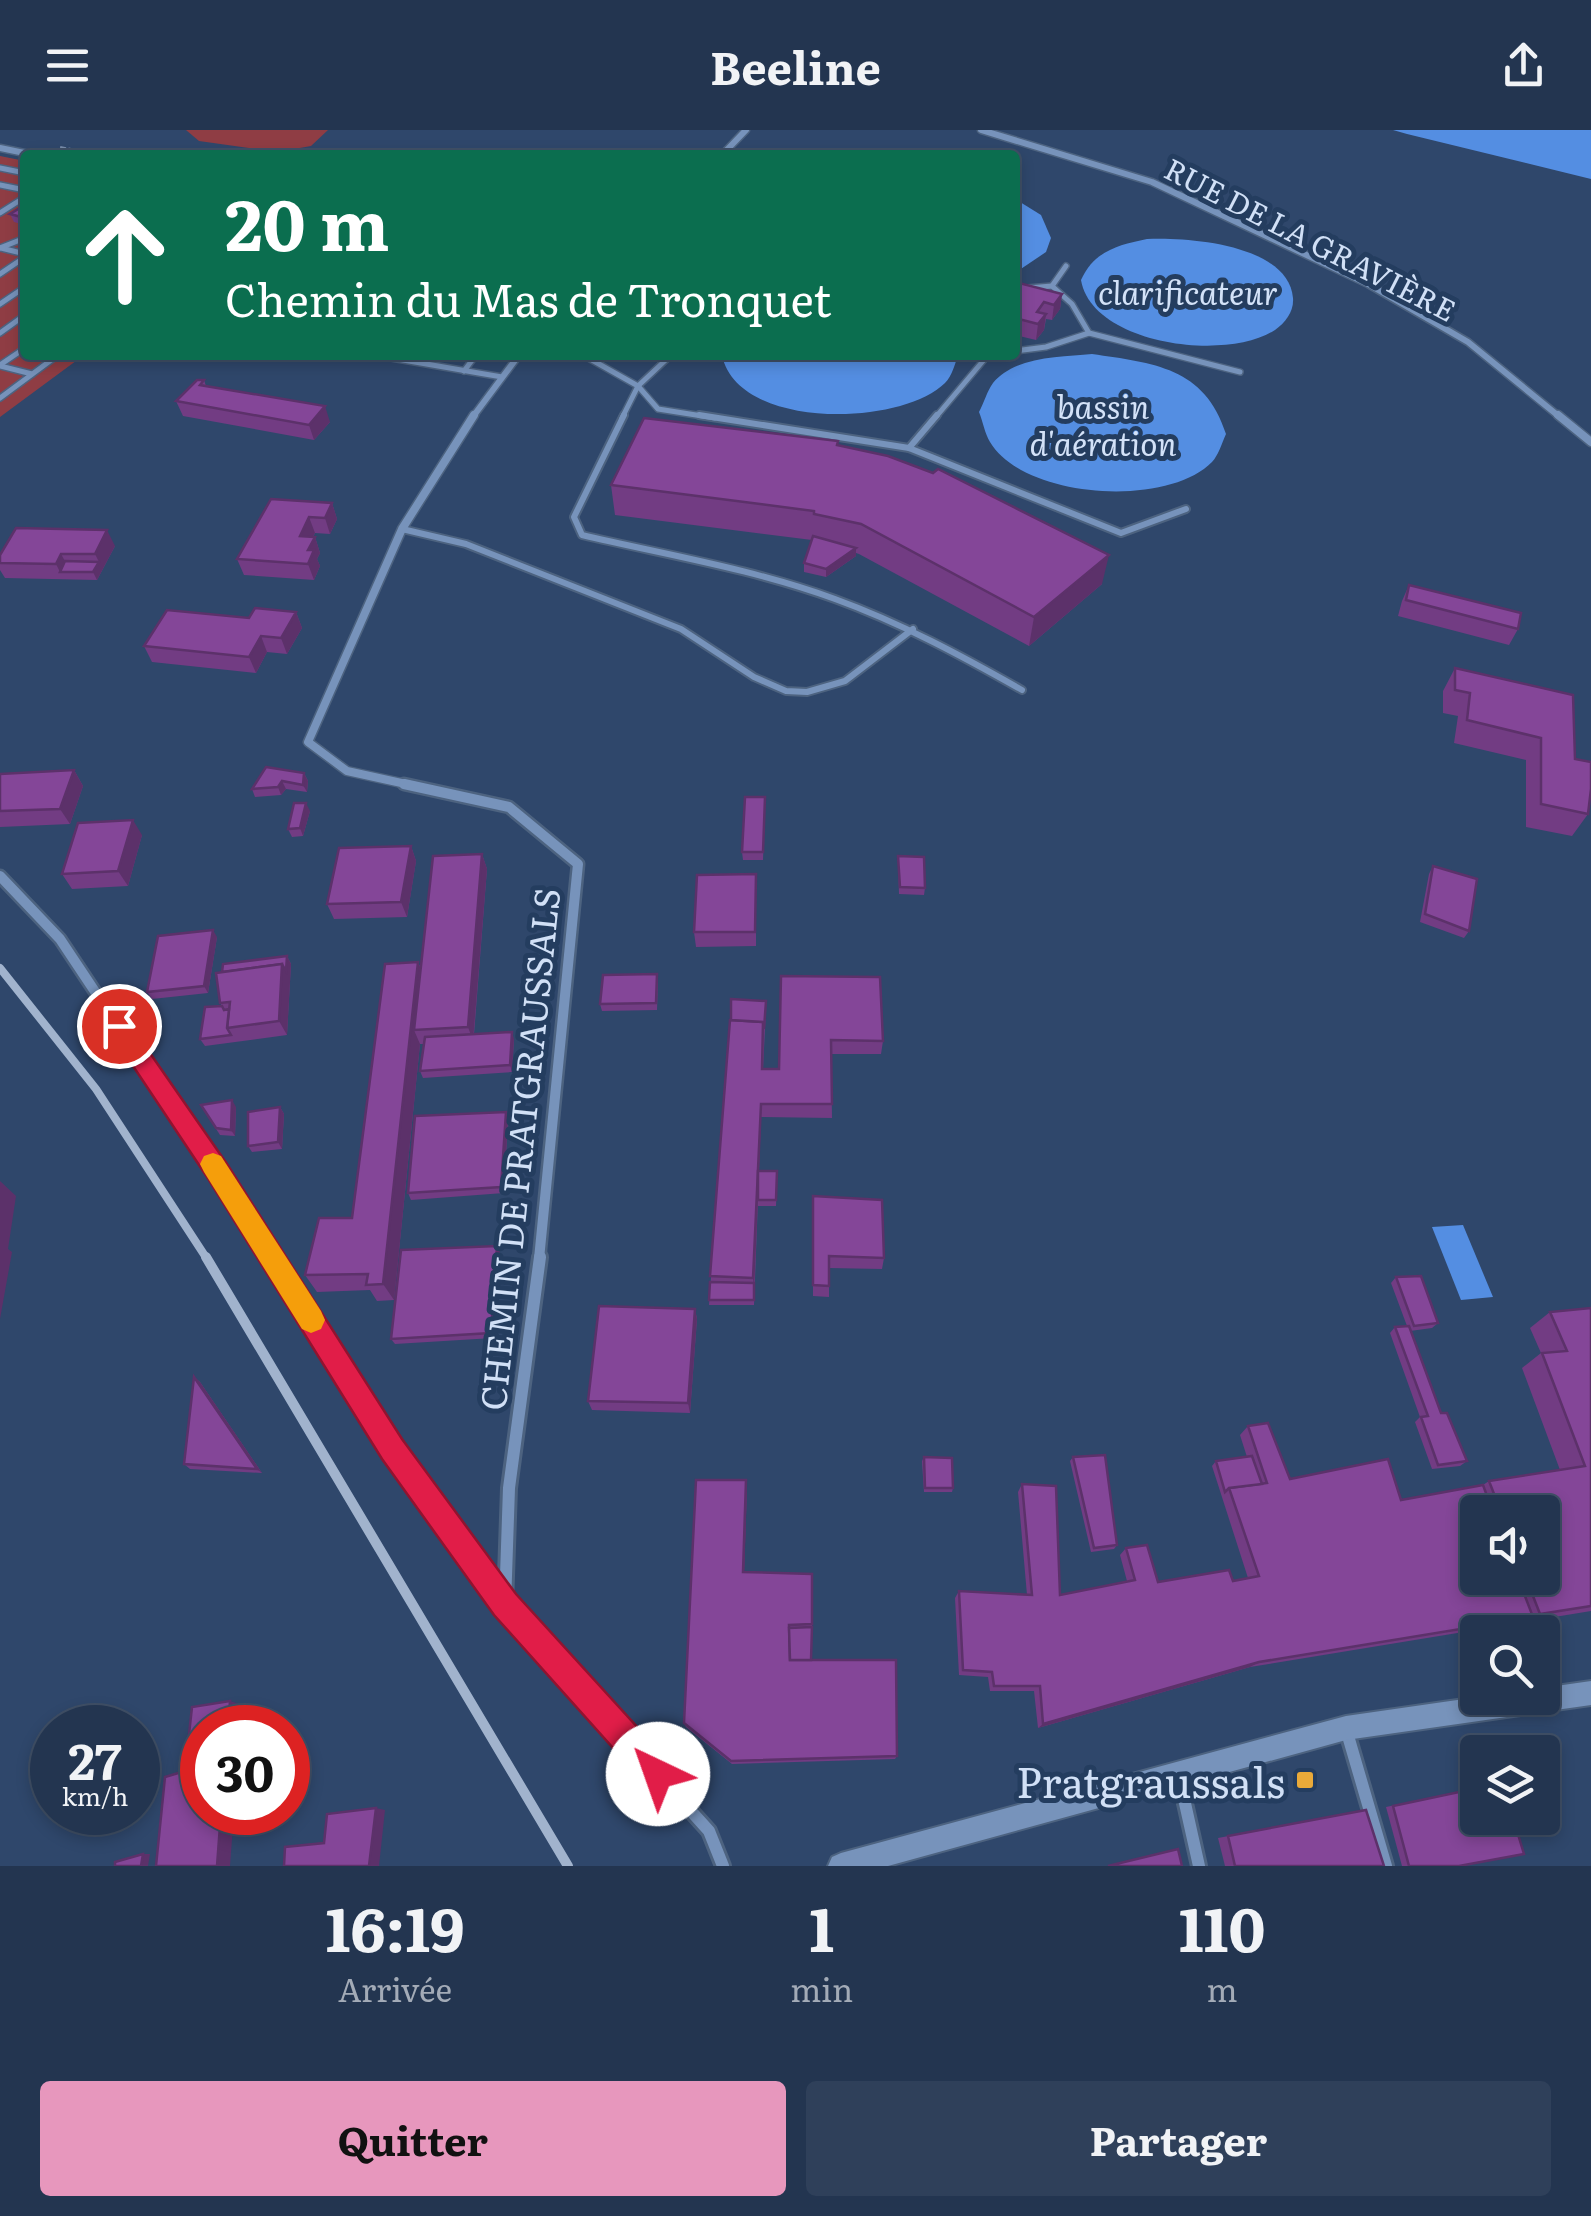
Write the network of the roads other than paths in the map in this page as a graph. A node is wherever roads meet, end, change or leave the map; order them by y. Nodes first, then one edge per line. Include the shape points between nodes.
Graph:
1 (746, 130) edge
2 (981, 130) edge
3 (727, 150) edge
4 (20, 199) edge
5 (0, 202) edge
6 (14, 204) junction
7 (0, 213) edge
8 (20, 259) edge
9 (1066, 266) dead end
10 (0, 274) edge
11 (1052, 286) junction
12 (1020, 289) edge
13 (1089, 333) junction
14 (1020, 350) edge
15 (51, 360) edge
16 (402, 360) edge
17 (472, 360) edge
18 (514, 360) edge
19 (593, 360) edge
20 (667, 360) edge
21 (984, 360) edge
22 (0, 365) edge
23 (464, 371) junction
24 (1240, 372) dead end
25 (32, 374) junction
26 (502, 377) junction
27 (638, 386) junction
28 (1, 396) edge
29 (1591, 442) edge
30 (909, 448) junction
31 (1186, 509) dead end
32 (402, 528) junction
33 (913, 629) junction
34 (1022, 690) dead end
35 (0, 876) edge
36 (505, 1605) junction
37 (1591, 1693) edge
38 (1346, 1728) junction
39 (1178, 1771) junction
40 (723, 1866) edge
41 (841, 1866) edge
42 (1199, 1866) edge
43 (1386, 1866) edge

1 - 3 street
2 - 29 street, RUE DE LA GRAVIÈRE via 1152,182 1368,284 1468,342
4 - 6 lane
5 - 6 lane
6 - 7 lane
8 - 10 lane
9 - 11 lane
11 - 12 lane
11 - 13 lane
13 - 14 lane
13 - 24 lane
15 - 25 lane
16 - 23 lane
17 - 23 lane
18 - 26 street, CHEMIN DE PRATGRAUSSALS
19 - 27 lane
20 - 27 lane
21 - 30 lane
22 - 25 lane
23 - 26 lane
25 - 28 lane
26 - 32 street, CHEMIN DE PRATGRAUSSALS
27 - 30 lane via 658,410
27 - 33 lane via 574,517 582,535 764,577
30 - 31 lane via 1121,532
32 - 33 lane via 466,544 680,629 788,693 828,689 864,673
32 - 36 street, CHEMIN DE PRATGRAUSSALS via 308,742 346,771 509,806 578,864 503,1540
33 - 34 lane
35 - 36 street via 60,939 218,1172 392,1449
36 - 40 street via 710,1831
37 - 38 street
38 - 39 street
38 - 43 street
39 - 41 street
39 - 42 street

